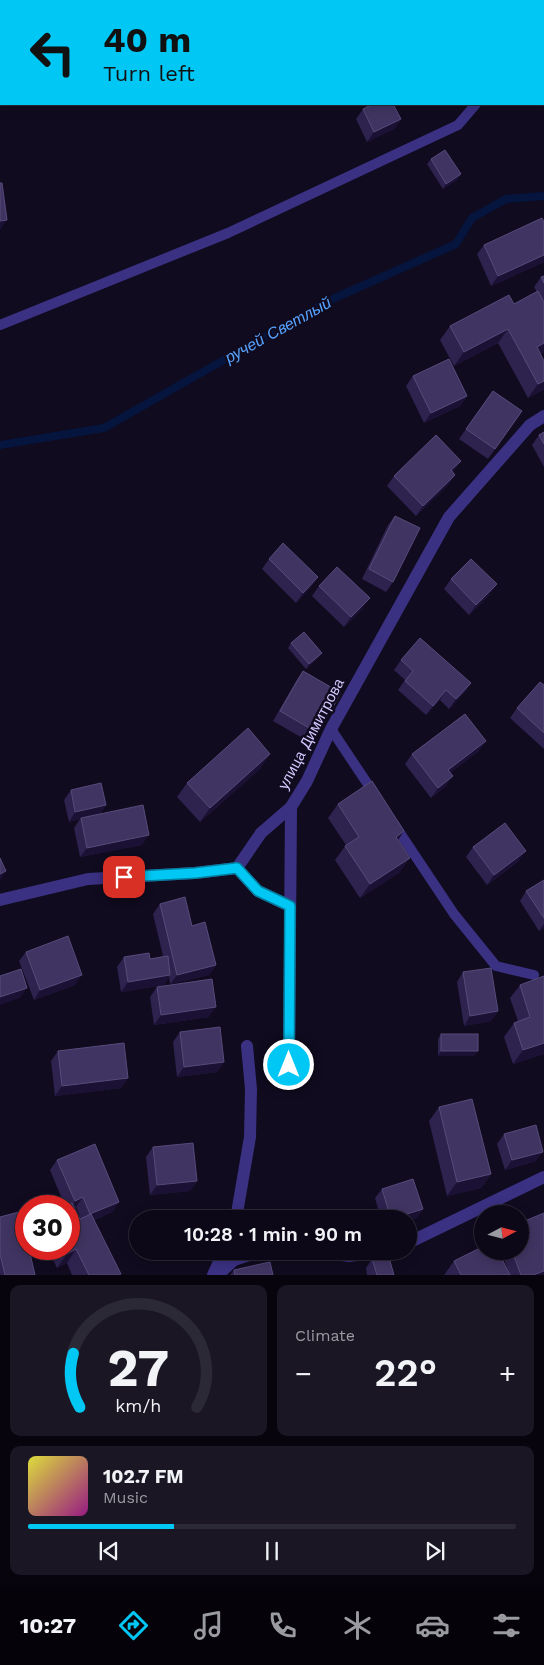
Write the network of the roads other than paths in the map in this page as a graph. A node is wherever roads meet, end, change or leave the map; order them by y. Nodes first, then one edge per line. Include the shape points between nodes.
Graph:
1 (475, 105) edge
2 (0, 325) edge
3 (544, 416) edge
4 (331, 729) junction
5 (379, 802) edge
6 (291, 807) junction
7 (390, 818) edge
8 (237, 868) junction
9 (0, 900) edge
10 (290, 906) junction
11 (534, 975) dead end
12 (247, 1046) dead end
13 (289, 1065) dead end
14 (544, 1178) edge
15 (238, 1210) edge
16 (417, 1239) edge
17 (220, 1260) edge
18 (234, 1260) edge
19 (213, 1275) edge
20 (218, 1275) edge

1 - 2 lane via 458,125 228,233
3 - 4 street, улица Димитрова via 530,424 449,517
4 - 5 lane
4 - 6 street, улица Димитрова
6 - 8 street, улица Димитрова via 261,833
6 - 10 street
7 - 11 lane via 454,914 496,966
8 - 9 street via 88,879
8 - 10 street via 258,891
10 - 13 street
12 - 15 street via 251,1089 250,1137
14 - 16 street
17 - 19 street
18 - 20 street

